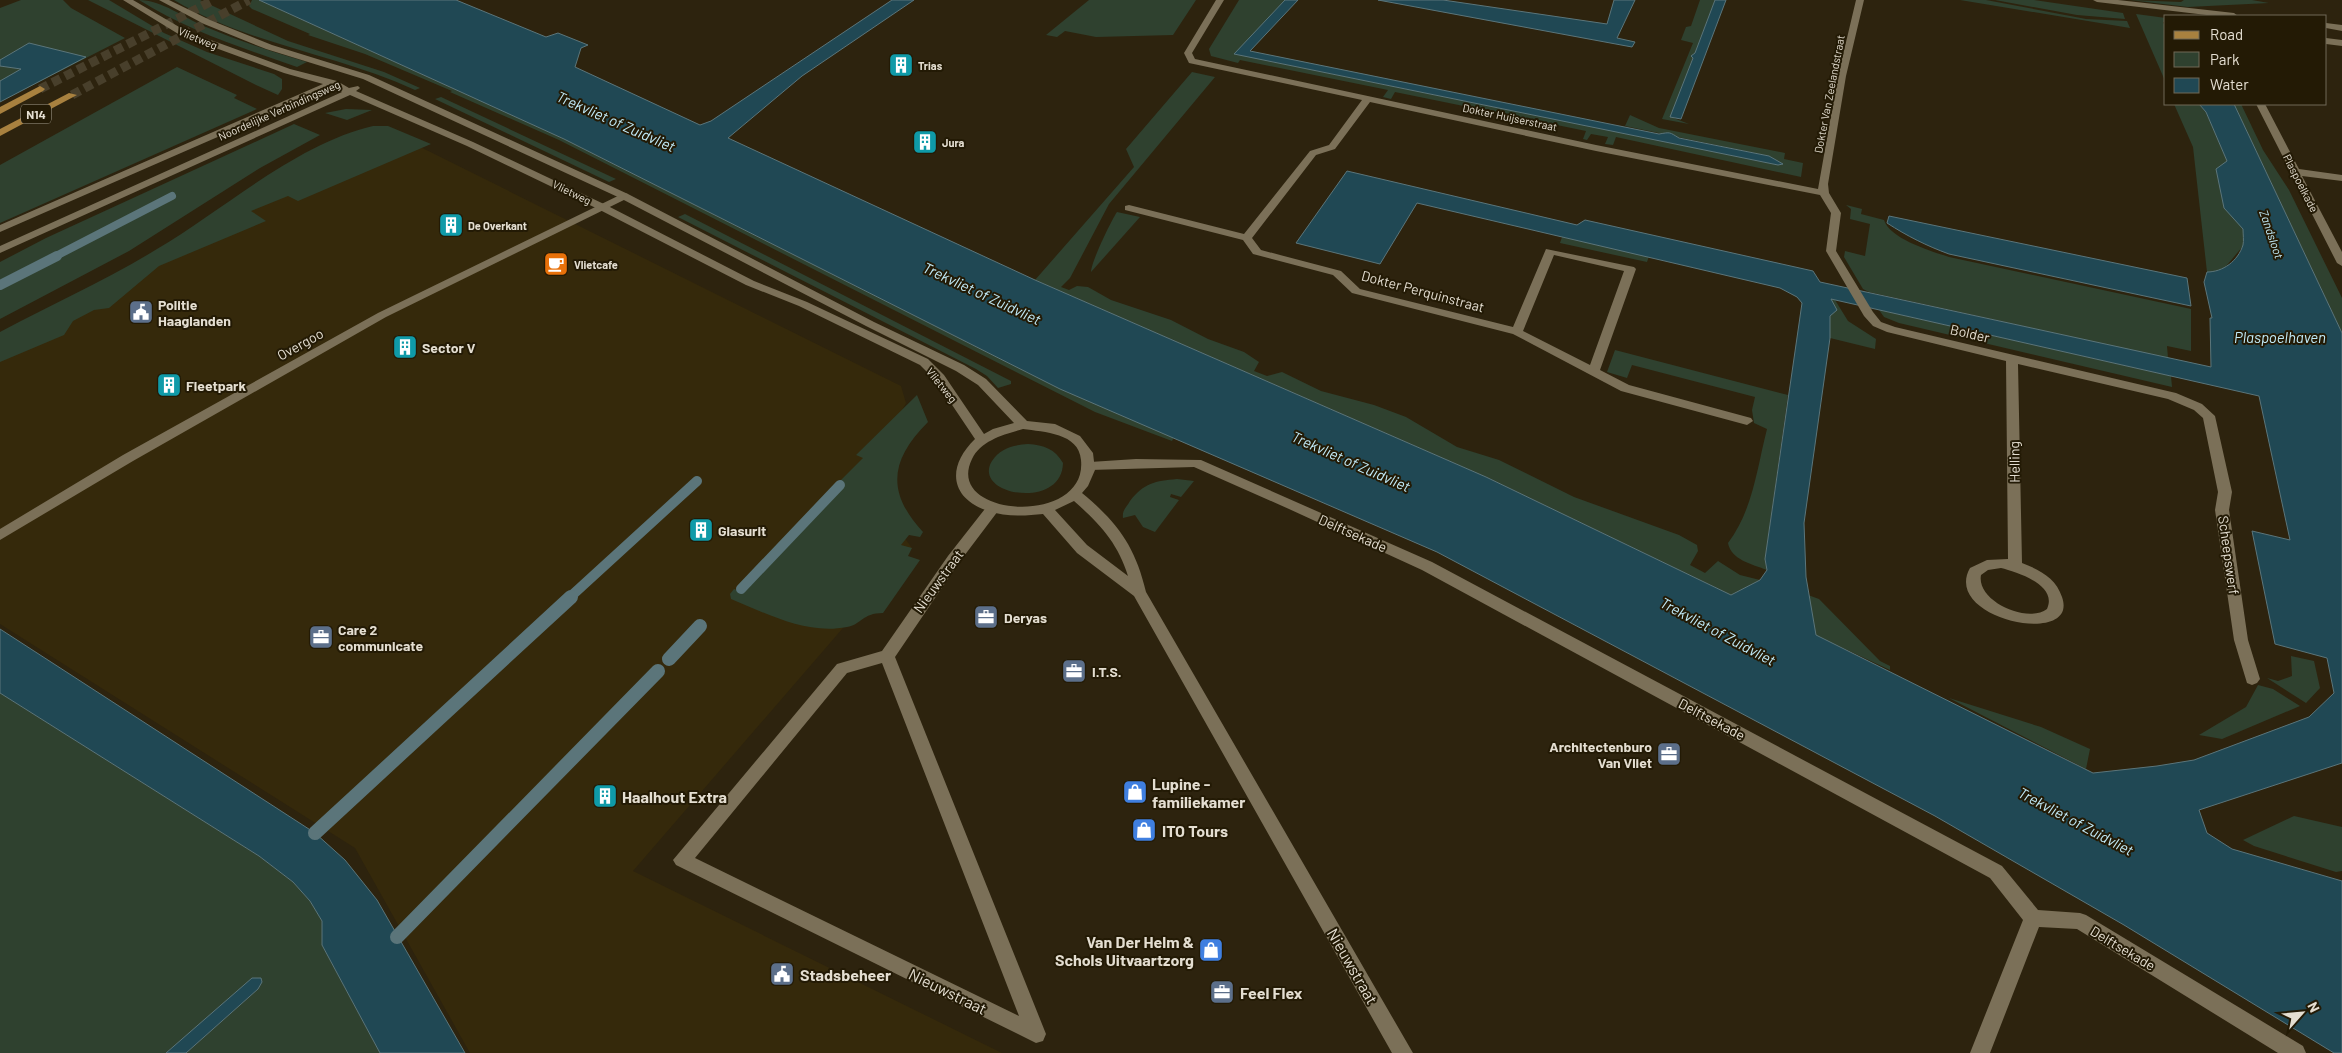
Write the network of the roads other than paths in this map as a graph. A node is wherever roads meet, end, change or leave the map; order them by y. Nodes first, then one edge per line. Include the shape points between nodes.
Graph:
1 (127, 0) edge
2 (163, 0) edge
3 (1220, 0) edge
4 (1860, 0) edge
5 (2097, 0) edge
6 (2225, 15) edge
7 (2327, 26) edge
8 (2342, 28) edge
9 (2327, 41) edge
10 (2342, 43) edge
11 (366, 76) junction
12 (332, 84) junction
13 (40, 90) tunnel mouth
14 (351, 91) junction
15 (72, 94) tunnel mouth
16 (1368, 99) junction
17 (2261, 105) edge
18 (0, 110) edge
19 (0, 133) edge
20 (2296, 172) junction
21 (2342, 178) edge
22 (1824, 193) junction
23 (624, 196) junction
24 (602, 207) junction
25 (1129, 208) dead end
26 (0, 229) edge
27 (1247, 238) junction
28 (0, 250) edge
29 (2342, 263) edge
30 (1517, 332) junction
31 (2012, 358) junction
32 (1594, 371) junction
33 (2198, 407) joint
34 (1747, 421) dead end
35 (1023, 425) junction
36 (981, 439) junction
37 (1090, 466) junction
38 (1074, 494) junction
39 (994, 508) junction
40 (1046, 509) junction
41 (0, 535) edge
42 (2015, 566) junction
43 (1138, 592) junction
44 (887, 656) junction
45 (2252, 679) dead end
46 (2033, 918) junction
47 (1403, 1053) edge
48 (1980, 1053) edge
49 (2296, 1053) edge

1 - 12 street, Vlietweg via 184,33
2 - 11 street, Vlietweg via 269,47
3 - 16 street, Dokter Huijserstraat via 1188,53 1192,61
4 - 22 street, Dokter Van Zeelandstraat via 1842,76
5 - 6 street
7 - 8 street
9 - 10 street
11 - 12 street, Noordelijke Verbindingsweg
11 - 14 street, Noordelijke Verbindingsweg
11 - 23 street, Vlietweg
12 - 14 street, Vlietweg
12 - 26 street, Noordelijke Verbindingsweg
13 - 18 main road, N14
14 - 24 street, Vlietweg
14 - 28 street, Noordelijke Verbindingsweg
15 - 19 main road, N14
16 - 22 street, Dokter Huijserstraat
16 - 27 street via 1332,147 1313,153
17 - 20 street, Plaspoelkade
20 - 21 street
20 - 29 street, Plaspoelkade
22 - 31 street, Bolder via 1836,213 1831,251 1877,324
23 - 24 street, Overgoo
23 - 35 street, Vlietweg via 960,368 982,382
24 - 36 street, Vlietweg via 750,283 803,304 924,362 940,378
24 - 41 street, Overgoo via 382,315 128,458
25 - 27 street, Dokter Perquinstraat
27 - 30 street, Dokter Perquinstraat via 1258,252 1337,273 1356,291
30 - 32 street, Dokter Perquinstraat
30 - 32 street via 1550,251 1630,269
31 - 33 street, Bolder via 2172,396
31 - 42 street, Helling
32 - 34 street, Dokter Perquinstraat via 1625,388
33 - 45 street, Scheepswerf via 2209,416 2213,430 2225,492 2222,510 2238,620
35 - 36 street
35 - 37 street via 1049,426 1071,435 1086,449
36 - 39 street via 965,456 962,476 964,486 972,495
37 - 38 street via 1086,481
37 - 46 street, Delftsekade via 1196,463 1426,566 1996,872
38 - 40 street
38 - 43 street, Nieuwstraat via 1104,520 1121,541 1132,562
39 - 40 street via 1019,512
39 - 44 street, Nieuwstraat via 953,560
40 - 43 street, Nieuwstraat via 1082,549
42 - 42 street via 2002,563 1980,567 1974,574 1976,591 1984,601 2010,615 2024,619 2048,616 2056,603 2054,594 2038,577
43 - 47 street, Nieuwstraat
44 - 44 street, Nieuwstraat via 842,668 682,860 1036,1034
46 - 48 street
46 - 49 street, Delftsekade via 2080,921

